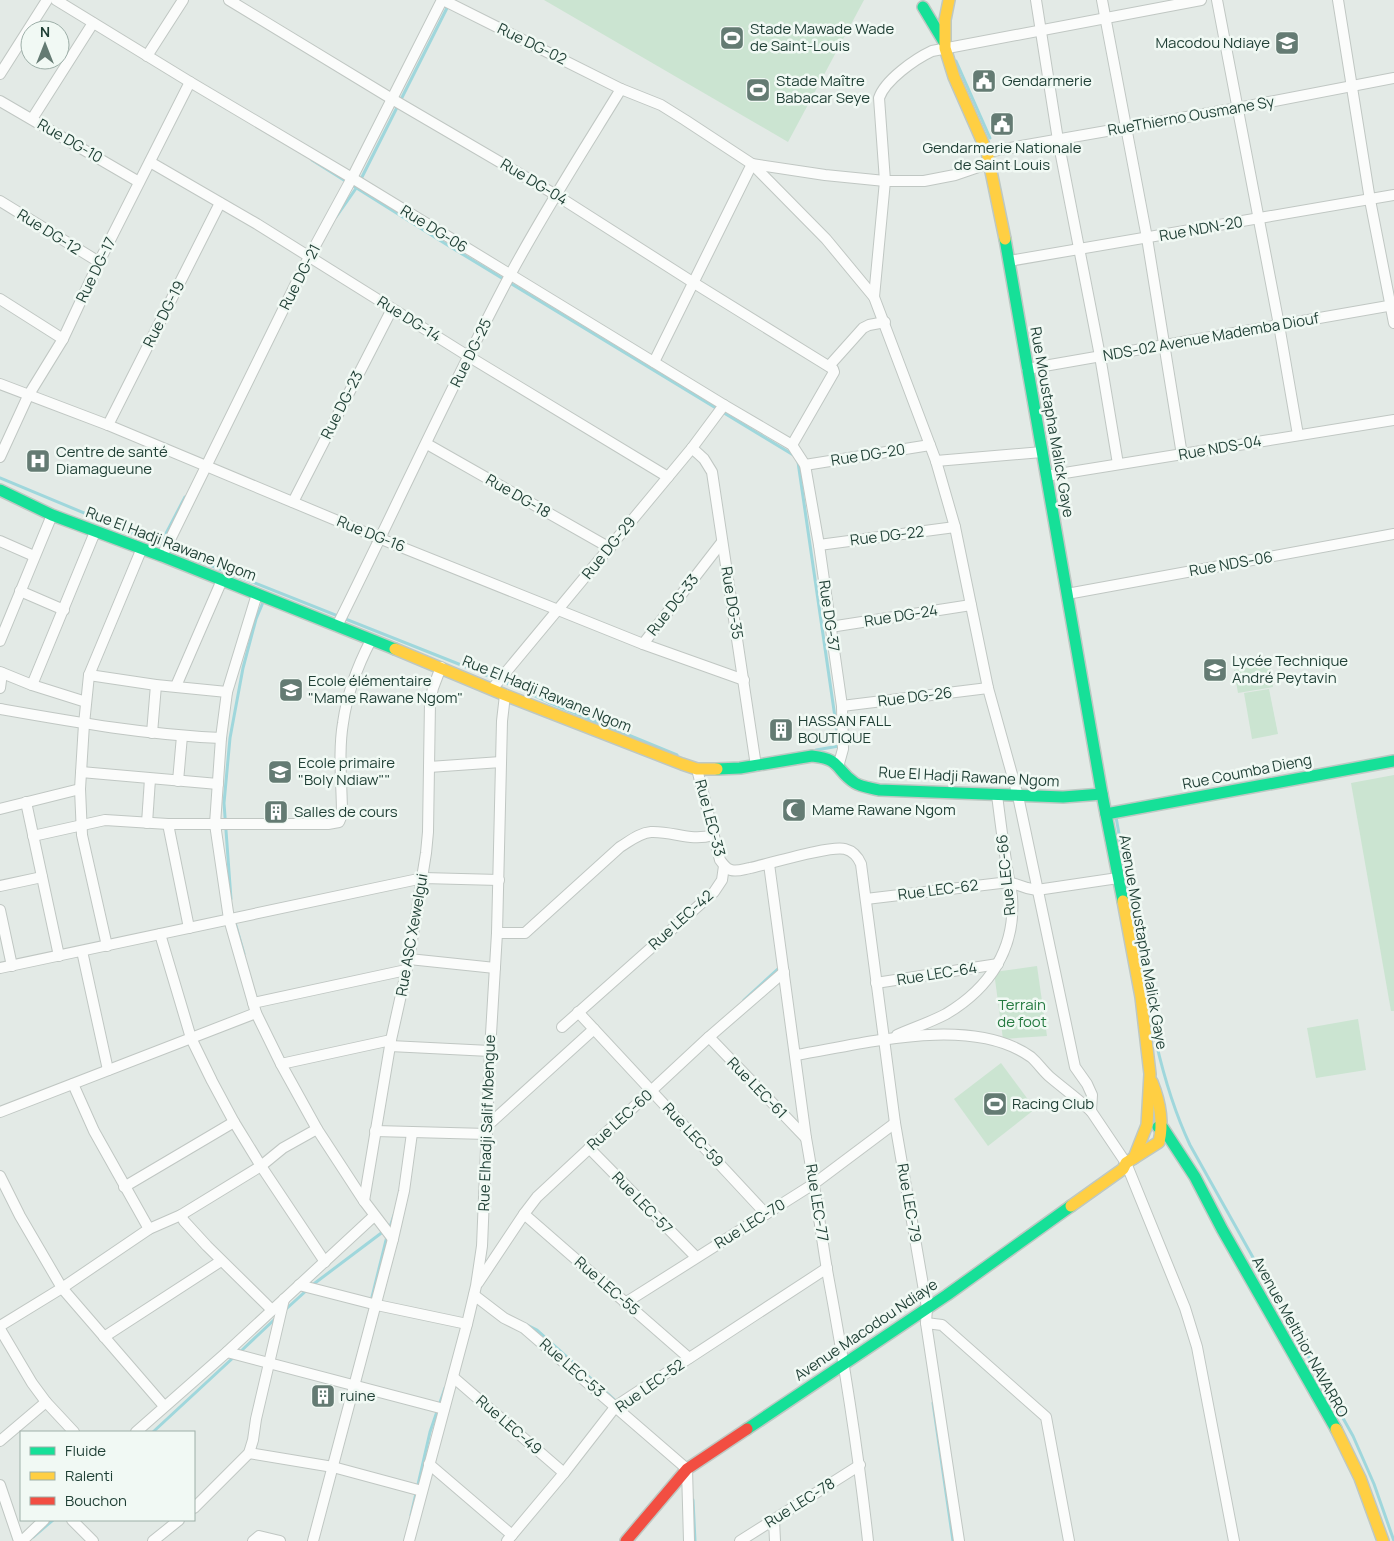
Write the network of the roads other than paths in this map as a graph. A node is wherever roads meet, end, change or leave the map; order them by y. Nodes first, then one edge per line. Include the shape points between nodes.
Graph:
1 (48, 0) edge
2 (56, 0) edge
3 (182, 0) edge
4 (229, 0) edge
5 (443, 0) edge
6 (949, 0) edge
7 (1036, 0) edge
8 (1102, 0) edge
9 (1201, 0) edge
10 (1218, 0) edge
11 (1338, 0) edge
12 (919, 3) edge
13 (1106, 19) junction
14 (94, 23) junction
15 (1041, 30) junction
16 (944, 45) junction
17 (147, 56) junction
18 (0, 74) edge
19 (1394, 78) edge
20 (190, 82) junction
21 (1351, 86) junction
22 (621, 89) junction
23 (392, 99) junction
24 (0, 101) edge
25 (1238, 108) junction
26 (32, 119) junction
27 (1125, 128) junction
28 (1058, 140) junction
29 (988, 158) junction
30 (150, 162) junction
31 (752, 164) junction
32 (352, 178) junction
33 (885, 180) junction
34 (139, 182) junction
35 (556, 195) junction
36 (1394, 195) edge
37 (1370, 200) junction
38 (0, 201) edge
39 (220, 203) junction
40 (1258, 218) junction
41 (1147, 238) junction
42 (1080, 250) junction
43 (309, 257) junction
44 (1009, 261) junction
45 (99, 262) junction
46 (510, 276) junction
47 (694, 283) junction
48 (874, 297) junction
49 (0, 299) edge
50 (1392, 305) edge
51 (392, 309) junction
52 (885, 322) junction
53 (1394, 323) edge
54 (1279, 325) junction
55 (63, 339) junction
56 (1165, 345) junction
57 (468, 356) junction
58 (1100, 356) junction
59 (654, 362) junction
60 (831, 369) junction
61 (1028, 369) junction
62 (0, 384) edge
63 (28, 396) junction
64 (724, 406) junction
65 (1394, 420) edge
66 (108, 425) junction
67 (1298, 435) junction
68 (427, 444) junction
69 (792, 445) junction
70 (930, 445) junction
71 (692, 448) junction
72 (1042, 452) junction
73 (1182, 456) junction
74 (0, 457) edge
75 (936, 460) junction
76 (1118, 464) junction
77 (206, 465) junction
78 (805, 465) junction
79 (1046, 476) junction
80 (668, 477) junction
81 (0, 490) edge
82 (292, 502) junction
83 (52, 515) junction
84 (955, 527) junction
85 (95, 532) junction
86 (1394, 534) edge
87 (381, 539) junction
88 (0, 541) edge
89 (722, 542) junction
90 (819, 545) junction
91 (142, 548) junction
92 (610, 548) junction
93 (34, 556) junction
94 (162, 556) junction
95 (222, 580) junction
96 (20, 591) junction
97 (257, 594) junction
98 (1067, 594) junction
99 (971, 606) junction
100 (64, 610) junction
101 (558, 610) junction
102 (337, 626) junction
103 (830, 628) junction
104 (371, 640) junction
105 (0, 641) edge
106 (643, 644) junction
107 (440, 667) junction
108 (1, 673) edge
109 (89, 675) junction
110 (744, 680) junction
111 (156, 684) junction
112 (32, 685) junction
113 (176, 686) junction
114 (0, 688) edge
115 (988, 688) junction
116 (492, 689) junction
117 (227, 692) junction
118 (505, 695) junction
119 (86, 702) junction
120 (842, 706) junction
121 (0, 709) edge
122 (84, 724) junction
123 (152, 733) junction
124 (182, 736) junction
125 (222, 738) junction
126 (1394, 761) edge
127 (501, 762) junction
128 (756, 766) junction
129 (429, 767) junction
130 (838, 767) junction
131 (697, 769) junction
132 (81, 772) junction
133 (150, 779) junction
134 (178, 781) junction
135 (218, 784) junction
136 (80, 789) junction
137 (1102, 794) junction
138 (997, 795) junction
139 (1018, 796) junction
140 (26, 802) junction
141 (0, 809) edge
142 (1106, 814) junction
143 (147, 823) junction
144 (81, 824) junction
145 (168, 824) junction
146 (215, 824) junction
147 (713, 835) junction
148 (33, 836) junction
149 (769, 864) junction
150 (724, 866) junction
151 (42, 877) junction
152 (423, 878) junction
153 (1118, 878) junction
154 (499, 880) junction
155 (1009, 882) junction
156 (0, 886) edge
157 (1037, 890) junction
158 (866, 899) junction
159 (0, 910) edge
160 (229, 919) junction
161 (189, 928) junction
162 (497, 933) junction
163 (160, 934) junction
164 (107, 946) junction
165 (82, 951) junction
166 (59, 956) junction
167 (409, 959) junction
168 (998, 964) junction
169 (12, 966) junction
170 (0, 968) edge
171 (495, 968) junction
172 (406, 970) junction
173 (784, 972) junction
174 (876, 983) junction
175 (252, 1002) junction
176 (578, 1012) junction
177 (256, 1013) junction
178 (562, 1027) dead end
179 (594, 1029) junction
180 (708, 1037) junction
181 (191, 1038) junction
182 (884, 1040) junction
183 (390, 1043) junction
184 (490, 1050) junction
185 (796, 1055) junction
186 (281, 1064) junction
187 (108, 1070) junction
188 (1150, 1074) junction
189 (73, 1084) junction
190 (652, 1091) junction
191 (1091, 1111) junction
192 (0, 1112) edge
193 (234, 1122) junction
194 (895, 1123) junction
195 (1163, 1128) junction
196 (317, 1129) junction
197 (1146, 1129) junction
198 (487, 1130) junction
199 (374, 1131) junction
200 (412, 1133) junction
201 (806, 1138) junction
202 (1159, 1142) junction
203 (589, 1148) junction
204 (1180, 1152) junction
205 (1130, 1160) junction
206 (261, 1166) junction
207 (0, 1176) edge
208 (815, 1183) junction
209 (124, 1187) junction
210 (364, 1201) junction
211 (524, 1214) junction
212 (766, 1214) junction
213 (181, 1215) junction
214 (374, 1216) junction
215 (149, 1229) junction
216 (393, 1239) junction
217 (696, 1257) junction
218 (222, 1261) junction
219 (325, 1262) junction
220 (827, 1268) junction
221 (299, 1285) junction
222 (62, 1288) junction
223 (475, 1291) junction
224 (284, 1298) junction
225 (625, 1302) junction
226 (377, 1305) junction
227 (927, 1308) junction
228 (272, 1310) junction
229 (467, 1324) junction
230 (926, 1324) junction
231 (0, 1328) edge
232 (104, 1337) junction
233 (227, 1352) junction
234 (689, 1358) junction
235 (845, 1362) junction
236 (269, 1363) junction
237 (454, 1377) junction
238 (356, 1385) junction
239 (46, 1402) junction
240 (164, 1406) junction
241 (616, 1406) junction
242 (444, 1409) junction
243 (73, 1431) edge
244 (137, 1431) edge
245 (0, 1442) edge
246 (249, 1454) junction
247 (429, 1464) junction
248 (860, 1465) junction
249 (333, 1467) junction
250 (687, 1469) junction
251 (564, 1473) junction
252 (0, 1485) edge
253 (422, 1491) junction
254 (195, 1507) edge
255 (774, 1520) junction
256 (43, 1521) edge
257 (73, 1521) edge
258 (178, 1521) edge
259 (256, 1538) edge
260 (510, 1538) edge
261 (21, 1541) edge
262 (93, 1541) edge
263 (153, 1541) edge
264 (280, 1541) edge
265 (313, 1541) edge
266 (410, 1541) edge
267 (626, 1541) edge
268 (689, 1541) edge
269 (740, 1541) edge
270 (775, 1541) edge
271 (868, 1541) edge
272 (959, 1541) edge
273 (1068, 1541) edge
274 (1234, 1541) edge
275 (1383, 1541) edge

1 - 18 street
2 - 14 street, Rue DG-06
3 - 17 street
4 - 23 street, Rue DG-04
5 - 22 street, Rue DG-02
5 - 23 street, Rue DG-21
6 - 12 street via 935,9
6 - 16 street, Rue Moustapha Malick Gaye
7 - 15 street
8 - 13 street
9 - 13 street
10 - 25 street
11 - 21 street
12 - 16 street, Rue Moustapha Malick Gaye
13 - 15 street
13 - 27 street
14 - 17 street, Rue DG-06
14 - 26 street
15 - 16 street
15 - 28 street
16 - 29 street, Rue Moustapha Malick Gaye
16 - 33 street via 925,55 882,90 879,98
17 - 20 street, Rue DG-06
19 - 21 street, RueThierno Ousmane Sy
20 - 30 street, Rue DG-17
20 - 32 street, Rue DG-06
21 - 25 street, RueThierno Ousmane Sy
21 - 37 street
22 - 31 street, Rue DG-02 via 669,110
22 - 35 street, Rue DG-25
23 - 32 street, Rue DG-21
23 - 35 street, Rue DG-04
24 - 26 street, Rue DG-10
25 - 27 street, RueThierno Ousmane Sy
25 - 40 street
26 - 34 street, Rue DG-10
27 - 28 street, RueThierno Ousmane Sy
27 - 41 street
28 - 29 street, RueThierno Ousmane Sy
28 - 42 street
29 - 33 street, RueThierno Ousmane Sy via 955,175 931,180
29 - 44 street, Rue Moustapha Malick Gaye
30 - 34 street, Rue DG-17
30 - 39 street, Rue DG-14
31 - 33 street, RueThierno Ousmane Sy
31 - 47 street
31 - 48 street via 826,239
32 - 43 street, Rue DG-21
32 - 46 street, Rue DG-06
33 - 48 street
34 - 45 street, Rue DG-17
35 - 46 street, Rue DG-25
35 - 47 street, Rue DG-04
36 - 37 street, Rue NDN-20
37 - 40 street, Rue NDN-20
37 - 50 street
38 - 45 street, Rue DG-12
39 - 43 street, Rue DG-14
39 - 66 street, Rue DG-19
40 - 41 street, Rue NDN-20
40 - 54 street
41 - 42 street, Rue NDN-20
41 - 56 street
42 - 44 street, Rue NDN-20
42 - 58 street
43 - 51 street, Rue DG-14
43 - 77 street, Rue DG-21
44 - 61 street, Rue Moustapha Malick Gaye
45 - 55 street, Rue DG-17
46 - 57 street, Rue DG-25
46 - 59 street, Rue DG-06
47 - 59 street
47 - 60 street, Rue DG-04
48 - 52 street
49 - 55 street
50 - 53 street
50 - 54 street, NDS-02 Avenue Mademba Diouf
51 - 57 street, Rue DG-14
51 - 82 street, Rue DG-23
52 - 60 street via 863,328
52 - 70 street
54 - 56 street, NDS-02 Avenue Mademba Diouf
54 - 67 street
55 - 63 street, Rue DG-17
56 - 58 street, NDS-02 Avenue Mademba Diouf
56 - 73 street
57 - 68 street, Rue DG-25
57 - 80 street, Rue DG-14
58 - 61 street, NDS-02 Avenue Mademba Diouf
58 - 76 street
59 - 64 street, Rue DG-06
60 - 69 street
61 - 72 street, Rue Moustapha Malick Gaye
62 - 63 street, Rue DG-16
63 - 66 street, Rue DG-16
63 - 74 street, Rue DG-17
64 - 69 street, Rue DG-06
64 - 71 street, Rue DG-29
65 - 67 street, Rue NDS-04
66 - 77 street, Rue DG-16
67 - 73 street, Rue NDS-04
68 - 87 street, Rue DG-25
68 - 92 street, Rue DG-18
69 - 78 street, Rue DG-06
70 - 75 street
70 - 78 street, Rue DG-20
71 - 80 street, Rue DG-29
71 - 89 street, Rue DG-35 via 704,458 712,472
72 - 75 street
72 - 79 street, Rue Moustapha Malick Gaye
73 - 76 street, Rue NDS-04
75 - 84 street
76 - 79 street, Rue NDS-04
77 - 82 street, Rue DG-16
77 - 94 street, Rue DG-21
78 - 90 street, Rue DG-37
79 - 98 street, Rue Moustapha Malick Gaye
80 - 92 street, Rue DG-29
81 - 83 street, Rue El Hadji Rawane Ngom
82 - 87 street, Rue DG-16
83 - 85 street, Rue El Hadji Rawane Ngom
83 - 93 street
84 - 90 street, Rue DG-22
84 - 99 street
85 - 91 street, Rue El Hadji Rawane Ngom
85 - 100 street
86 - 98 street, Rue NDS-06
87 - 101 street, Rue DG-16
87 - 102 street, Rue DG-25
88 - 93 street
89 - 106 street, Rue DG-33
89 - 110 street, Rue DG-35
90 - 103 street, Rue DG-37
91 - 94 street, Rue El Hadji Rawane Ngom
91 - 109 street
92 - 101 street, Rue DG-29
93 - 96 street
94 - 95 street, Rue El Hadji Rawane Ngom
95 - 97 street, Rue El Hadji Rawane Ngom
95 - 113 street
96 - 100 street
96 - 105 street
97 - 102 street, Rue El Hadji Rawane Ngom
97 - 117 street
98 - 137 street, Rue Moustapha Malick Gaye
99 - 103 street, Rue DG-24
99 - 115 street
100 - 112 street
101 - 106 street, Rue DG-16
101 - 116 street, Rue DG-29
102 - 104 street, Rue El Hadji Rawane Ngom
103 - 120 street, Rue DG-37
104 - 107 street, Rue El Hadji Rawane Ngom
104 - 146 street via 359,663 343,722 342,815 339,822
106 - 110 street, Rue DG-16
107 - 116 street, Rue El Hadji Rawane Ngom
107 - 129 street, Rue ASC Xewelgui via 430,702
108 - 112 street
108 - 114 street
109 - 111 street
109 - 119 street
110 - 128 street, Rue DG-35
111 - 113 street
111 - 123 street
112 - 119 street
113 - 117 street
115 - 120 street, Rue DG-26
115 - 139 street
116 - 118 street, Rue El Hadji Rawane Ngom
117 - 125 street
118 - 127 street, Rue Elhadji Salif Mbengue
118 - 131 street, Rue El Hadji Rawane Ngom
119 - 122 street
120 - 130 street, Rue DG-37 via 843,749
121 - 122 street
122 - 123 street
122 - 132 street
123 - 124 street
124 - 125 street
124 - 134 street
125 - 135 street
126 - 142 street, Rue Coumba Dieng
127 - 129 street
127 - 154 street, Rue Elhadji Salif Mbengue
128 - 130 street, Rue El Hadji Rawane Ngom via 812,756 832,760
128 - 131 street, Rue El Hadji Rawane Ngom
129 - 152 street, Rue ASC Xewelgui via 428,832
130 - 138 street, Rue El Hadji Rawane Ngom via 856,784 879,790
131 - 147 street, Rue LEC-33
132 - 133 street
132 - 136 street
133 - 134 street
133 - 143 street
134 - 135 street
135 - 146 street
136 - 140 street
136 - 144 street
137 - 139 street, Rue El Hadji Rawane Ngom
137 - 142 street, Rue Moustapha Malick Gaye
138 - 139 street, Rue El Hadji Rawane Ngom
138 - 155 street, Rue LEC-66
139 - 157 street
140 - 141 street
140 - 148 street
142 - 153 street, Avenue Moustapha Malick Gaye
143 - 144 street via 105,820
143 - 145 street
144 - 148 street
144 - 164 street
145 - 146 street
145 - 161 street
146 - 160 street
147 - 150 street, Rue LEC-33
147 - 162 street via 696,839 651,832 636,836 525,933
148 - 151 street
149 - 150 street via 738,870
149 - 158 street, Rue LEC-79 via 843,848 858,857
149 - 173 street, Rue LEC-77
150 - 176 street, Rue LEC-42 via 722,880 714,892
151 - 156 street
151 - 166 street
152 - 154 street
152 - 160 street
152 - 167 street, Rue ASC Xewelgui
153 - 157 street
153 - 188 street, Avenue Moustapha Malick Gaye via 1141,998
154 - 162 street, Rue Elhadji Salif Mbengue
155 - 157 street
155 - 158 street, Rue LEC-62
155 - 168 street, Rue LEC-66 via 1012,924
157 - 191 street via 1076,1067 1092,1095
158 - 174 street, Rue LEC-79
159 - 169 street
160 - 161 street
160 - 175 street
161 - 163 street
162 - 171 street, Rue Elhadji Salif Mbengue
163 - 164 street
163 - 181 street
164 - 165 street
165 - 166 street
165 - 187 street
166 - 169 street
167 - 171 street
167 - 172 street, Rue ASC Xewelgui
168 - 174 street, Rue LEC-64
168 - 182 street, Rue LEC-66 via 980,988 958,1006
169 - 170 street
171 - 184 street, Rue Elhadji Salif Mbengue
172 - 175 street
172 - 183 street, Rue ASC Xewelgui
173 - 180 street, Rue LEC-60
173 - 185 street, Rue LEC-77
174 - 182 street, Rue LEC-79
175 - 177 street
176 - 178 street, Rue LEC-42
176 - 179 street, Rue LEC-59
177 - 181 street
177 - 186 street
179 - 190 street, Rue LEC-59
179 - 198 street
180 - 190 street, Rue LEC-60
180 - 201 street, Rue LEC-61
181 - 187 street
181 - 193 street
182 - 185 street
182 - 191 street via 940,1033 980,1038 1008,1046 1033,1058
182 - 194 street, Rue LEC-79
183 - 184 street
183 - 186 street
183 - 199 street, Rue ASC Xewelgui
184 - 198 street, Rue Elhadji Salif Mbengue
185 - 201 street, Rue LEC-77
186 - 196 street
187 - 189 street
188 - 195 street
188 - 197 street
189 - 192 street
189 - 209 street
190 - 203 street, Rue LEC-60
190 - 212 street, Rue LEC-59
191 - 205 street
193 - 206 street
193 - 209 street
194 - 208 street, Rue LEC-70
194 - 227 street, Rue LEC-79
195 - 197 street
195 - 202 street
195 - 204 street, Avenue Melthior NAVARRO
196 - 206 street via 283,1148
196 - 210 street
197 - 202 street
197 - 205 street
198 - 200 street
198 - 223 street, Rue Elhadji Salif Mbengue via 482,1246
199 - 200 street
199 - 210 street, Rue ASC Xewelgui
200 - 216 street
201 - 208 street, Rue LEC-77
202 - 204 street
202 - 205 street
203 - 211 street, Rue LEC-60 via 537,1197
203 - 217 street, Rue LEC-57
204 - 275 street, Avenue Melthior NAVARRO via 1348,1452
205 - 227 street, Avenue Macodou Ndiaye via 1123,1169 1070,1208
205 - 274 street via 1192,1328
206 - 213 street
206 - 219 street
207 - 222 street
208 - 212 street, Rue LEC-70
208 - 220 street, Rue LEC-77
209 - 215 street
210 - 214 street
211 - 223 street, Rue LEC-60
211 - 225 street, Rue LEC-55
212 - 217 street, Rue LEC-70
213 - 215 street
213 - 218 street
214 - 216 street
214 - 219 street
215 - 222 street
216 - 226 street
217 - 225 street, Rue LEC-70
218 - 228 street
218 - 232 street
219 - 221 street
220 - 234 street, Rue LEC-52
220 - 235 street, Rue LEC-77
221 - 224 street
221 - 226 street
222 - 231 street
222 - 232 street
223 - 229 street, Rue Elhadji Salif Mbengue
223 - 241 street, Rue LEC-53 via 504,1318 524,1328
224 - 228 street
224 - 236 street
225 - 234 street, Rue LEC-55
226 - 229 street
226 - 238 street
227 - 230 street, Rue LEC-79
227 - 235 street, Avenue Macodou Ndiaye
228 - 233 street
229 - 237 street, Rue Elhadji Salif Mbengue
230 - 272 street, Rue LEC-79
230 - 273 street via 942,1325 1046,1417
231 - 239 street
232 - 240 street
233 - 236 street
233 - 240 street
234 - 241 street, Rue LEC-52
235 - 248 street, Rue LEC-77
235 - 250 street, Avenue Macodou Ndiaye
236 - 238 street
236 - 246 street
237 - 242 street, Rue Elhadji Salif Mbengue
237 - 251 street, Rue LEC-49
238 - 242 street
238 - 249 street
239 - 243 street
239 - 245 street
240 - 244 street
241 - 250 street, Rue LEC-53
241 - 251 street, Rue LEC-52
242 - 247 street, Rue Elhadji Salif Mbengue
246 - 249 street
246 - 254 street
247 - 253 street, Rue Elhadji Salif Mbengue
247 - 260 street
248 - 255 street, Rue LEC-78
248 - 271 street, Rue LEC-77
249 - 253 street
249 - 265 street
250 - 267 street, Avenue Macodou Ndiaye
250 - 268 street
251 - 260 street, Rue LEC-52
252 - 261 street
253 - 266 street, Rue Elhadji Salif Mbengue
255 - 269 street, Rue LEC-78
255 - 270 street
256 - 261 street
257 - 262 street
258 - 263 street
259 - 264 street

